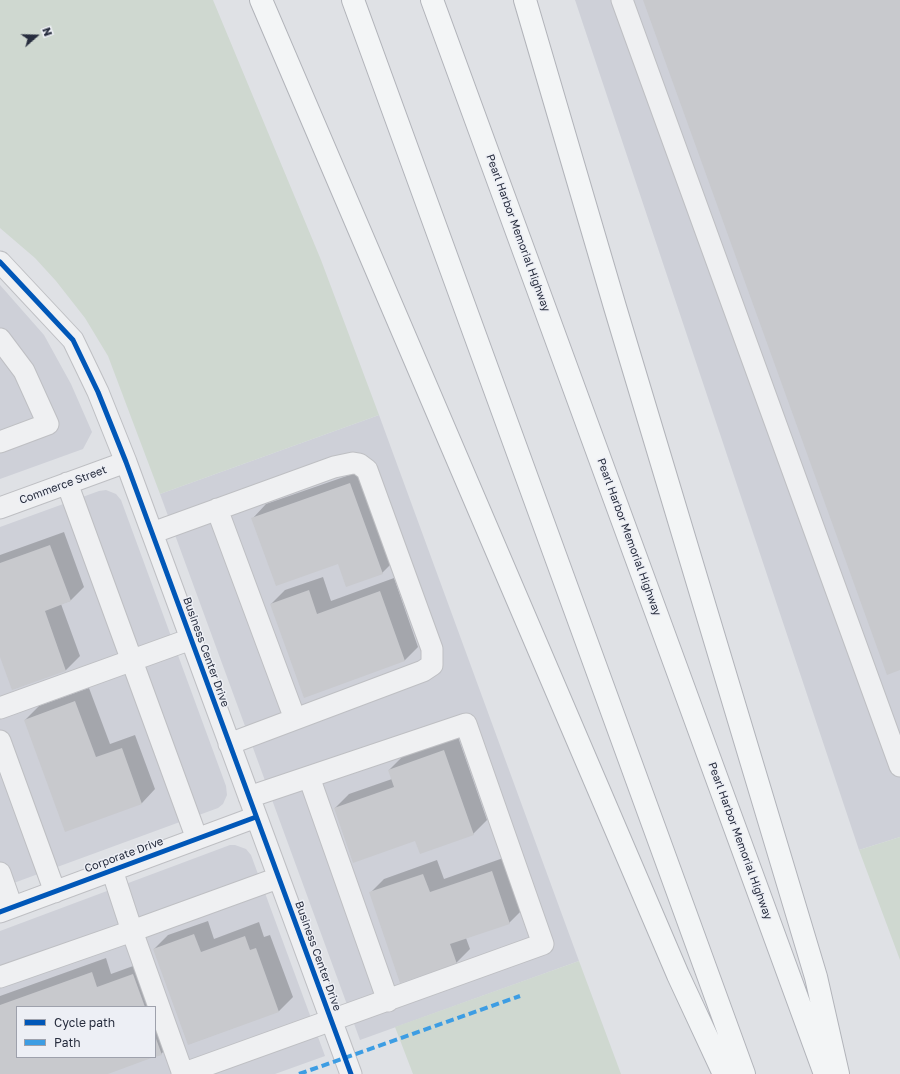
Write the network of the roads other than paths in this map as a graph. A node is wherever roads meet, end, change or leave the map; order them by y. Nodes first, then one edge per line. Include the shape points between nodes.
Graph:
1 (262, 0) edge
2 (353, 0) edge
3 (432, 0) edge
4 (525, 0) edge
5 (622, 0) edge
6 (0, 262) edge
7 (0, 339) edge
8 (0, 442) edge
9 (126, 462) junction
10 (67, 483) junction
11 (0, 508) edge
12 (218, 509) junction
13 (152, 533) junction
14 (191, 639) junction
15 (132, 660) junction
16 (0, 708) edge
17 (295, 719) junction
18 (0, 742) edge
19 (229, 744) junction
20 (900, 766) edge
21 (309, 777) junction
22 (249, 797) junction
23 (256, 817) junction
24 (197, 839) junction
25 (112, 870) junction
26 (0, 873) edge
27 (278, 878) junction
28 (55, 892) junction
29 (6, 910) edge
30 (132, 931) junction
31 (0, 977) edge
32 (388, 1001) junction
33 (331, 1021) junction
34 (183, 1074) edge
35 (351, 1074) edge
36 (724, 1074) edge
37 (744, 1074) edge
38 (825, 1074) edge
39 (838, 1074) edge

1 - 36 highway via 678,975
2 - 37 highway
3 - 38 highway, Pearl Harbor Memorial Highway
4 - 39 highway via 816,977
5 - 20 street
6 - 9 street, Business Center Drive via 73,340 98,392
7 - 8 street via 24,371 48,424
9 - 10 street, Commerce Street
9 - 13 street, Business Center Drive
10 - 11 street, Commerce Street
10 - 15 street
12 - 13 street
12 - 17 street
12 - 17 street via 334,467 359,464 366,470 432,649 432,665 423,671
13 - 14 street, Business Center Drive
14 - 15 street
14 - 19 street, Business Center Drive
15 - 16 street
15 - 24 street
17 - 19 street
18 - 28 street
19 - 22 street, Business Center Drive
21 - 22 street
21 - 32 street
21 - 32 street via 466,724 542,944
22 - 23 street, Business Center Drive
23 - 24 street, Corporate Drive
23 - 27 street, Business Center Drive
24 - 25 street, Corporate Drive
25 - 28 street, Corporate Drive
25 - 30 street
26 - 29 street
27 - 30 street
27 - 33 street, Business Center Drive
28 - 29 street, Corporate Drive
30 - 31 street
30 - 34 street
32 - 33 street
33 - 34 street
33 - 35 street, Business Center Drive

